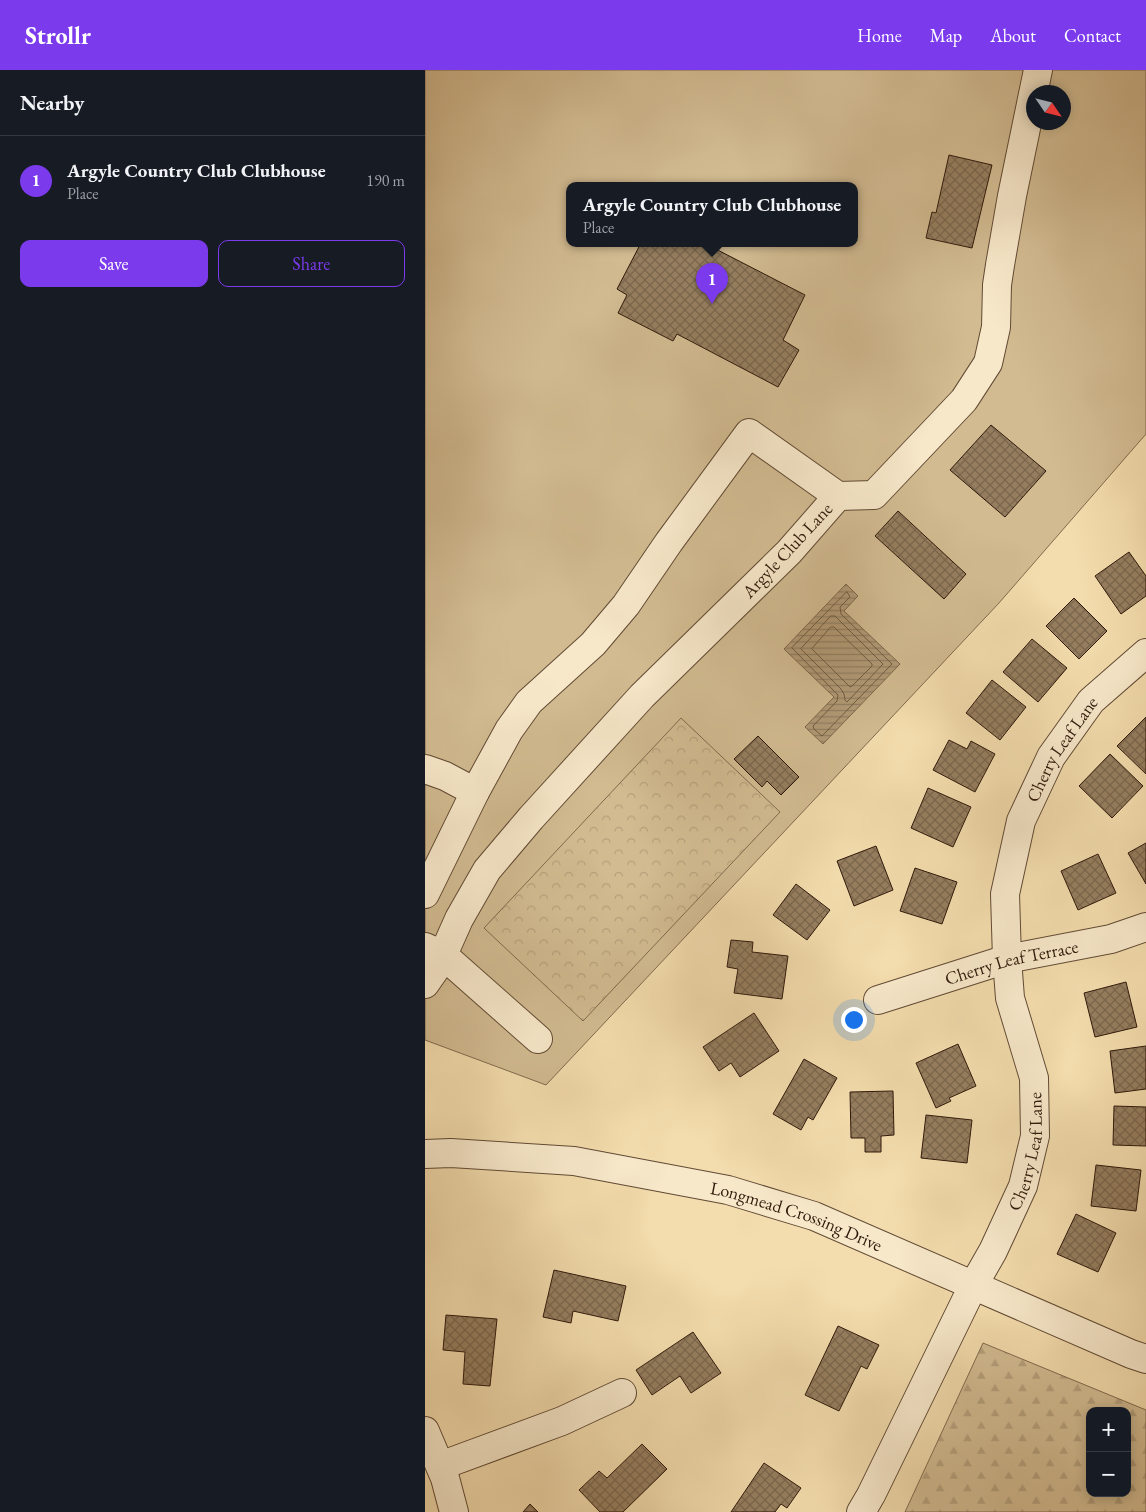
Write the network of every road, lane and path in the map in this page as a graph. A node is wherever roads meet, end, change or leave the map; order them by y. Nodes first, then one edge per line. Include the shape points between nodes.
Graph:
1 (1038, 70) edge
2 (838, 496) junction
3 (1146, 653) edge
4 (425, 770) edge
5 (475, 792) junction
6 (425, 894) edge
7 (1146, 926) edge
8 (434, 951) edge
9 (1007, 960) junction
10 (425, 984) edge
11 (878, 1000) dead end
12 (538, 1039) dead end
13 (425, 1154) edge
14 (973, 1286) junction
15 (1146, 1359) edge
16 (622, 1393) dead end
17 (425, 1430) edge
18 (440, 1466) junction
19 (454, 1512) edge
20 (861, 1512) edge

1 - 2 street via 1000,265 996,327 988,363 964,400 874,495
2 - 5 street, Argyle Club Lane via 749,433 626,605 593,644 529,702 509,730
2 - 8 street, Argyle Club Lane via 789,552 643,696 531,818 487,870 459,919
3 - 9 street, Cherry Leaf Lane via 1091,701 1051,757 1021,821 1005,894
4 - 5 street via 445,776
5 - 6 street, Argyle Club Lane
7 - 9 street, Cherry Leaf Terrace via 1111,939
8 - 10 street, Argyle Club Lane via 432,976
8 - 12 street
9 - 11 street, Cherry Leaf Terrace
9 - 14 street, Cherry Leaf Lane via 1010,998 1034,1078 1035,1136 1023,1186
13 - 14 street, Longmead Crossing Drive via 574,1160 728,1190 814,1216
14 - 15 street, Longmead Crossing Drive
14 - 20 street, Cherry Leaf Lane
16 - 18 street via 562,1421
17 - 18 street
18 - 19 street

